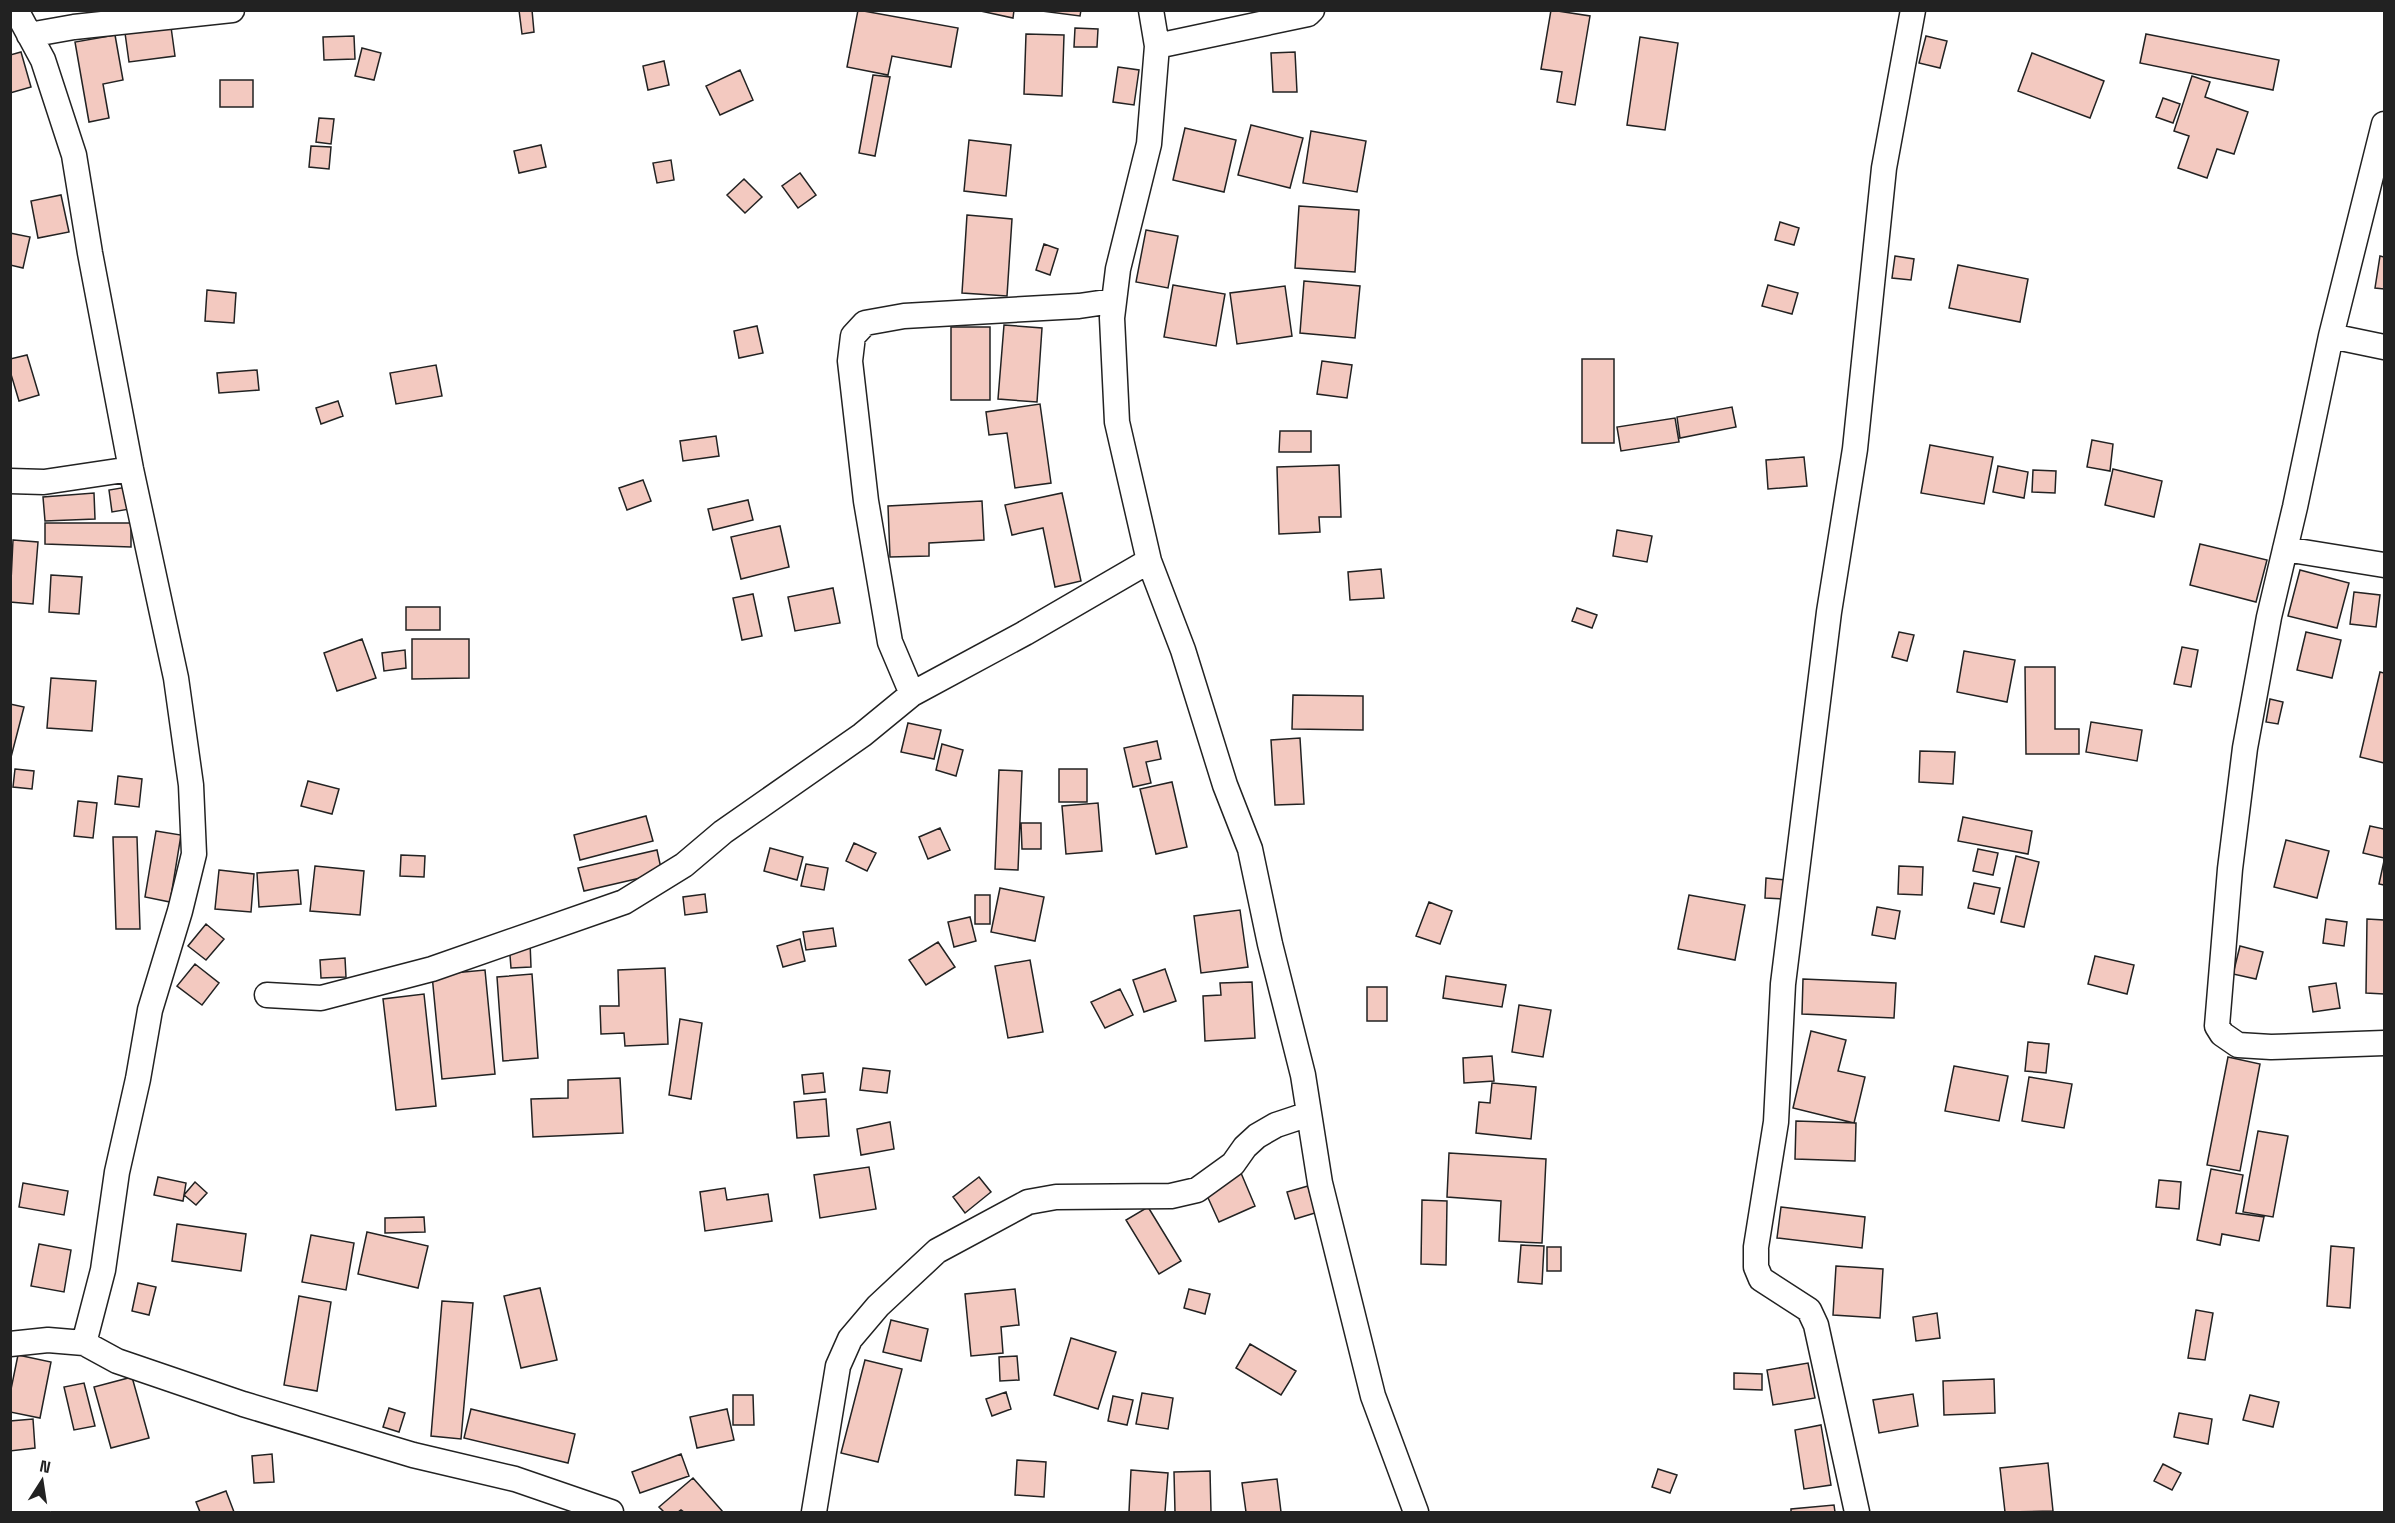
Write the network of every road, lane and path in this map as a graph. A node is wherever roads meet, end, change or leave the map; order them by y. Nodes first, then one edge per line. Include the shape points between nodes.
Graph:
1 (16, 10) edge
2 (232, 10) edge
3 (1152, 10) edge
4 (1312, 10) edge
5 (1912, 10) edge
6 (29, 35) junction
7 (1157, 46) junction
8 (2385, 124) edge
9 (1113, 301) junction
10 (2331, 336) junction
11 (2385, 347) edge
12 (131, 469) junction
13 (10, 481) edge
14 (2285, 549) junction
15 (1149, 561) junction
16 (2385, 565) edge
17 (912, 693) junction
18 (267, 995) dead end
19 (2385, 1043) edge
20 (1309, 1114) junction
21 (84, 1343) junction
22 (10, 1344) edge
23 (611, 1512) edge
24 (814, 1512) edge
25 (1416, 1512) edge
26 (1857, 1512) edge

1 - 6 street
2 - 6 street
3 - 7 street
4 - 7 street
5 - 26 street via 1884,168 1855,449 1829,612 1783,984 1776,1122 1756,1247 1756,1267 1761,1279 1809,1311 1816,1325
6 - 12 street via 43,60 74,155
7 - 9 street via 1149,144
8 - 10 street
9 - 15 street via 1117,423
9 - 17 street via 904,316 865,323 853,336 850,361 868,513 890,642
10 - 11 street
10 - 14 street
12 - 13 street via 44,482
12 - 21 street via 176,678 191,785 194,854 150,1010 117,1172 102,1270
14 - 16 street
14 - 19 street via 2245,748 2217,1026 2238,1045
15 - 17 street
15 - 20 street via 1250,849
17 - 18 street via 862,735 723,832 684,865 624,902 432,969 321,998
20 - 24 street via 1257,1136 1233,1164 1197,1190 1171,1196 1056,1197 1028,1202 937,1251 878,1306 850,1339 838,1366
20 - 25 street via 1320,1183 1373,1396
21 - 22 street via 48,1340
21 - 23 street via 117,1361 243,1404 413,1455 515,1479

